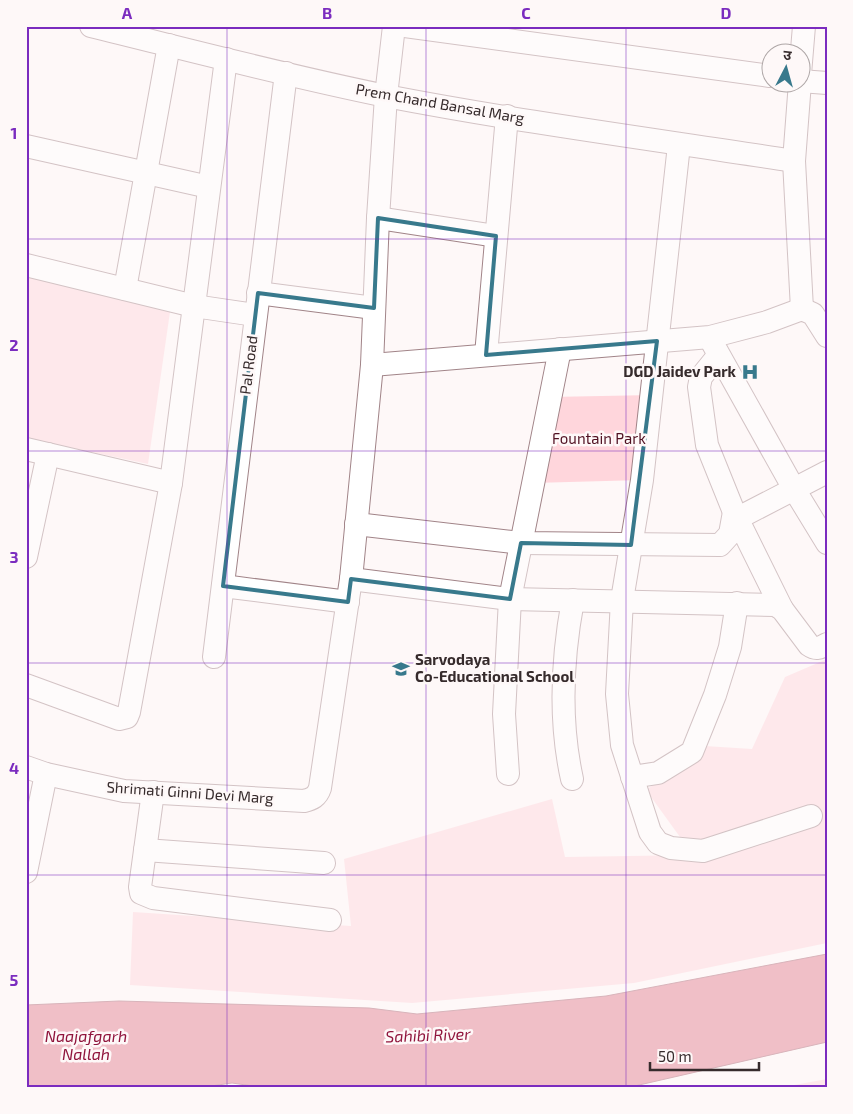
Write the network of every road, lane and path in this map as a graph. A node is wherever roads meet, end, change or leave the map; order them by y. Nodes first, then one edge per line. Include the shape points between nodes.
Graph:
1 (91, 26) edge
2 (394, 26) edge
3 (405, 26) edge
4 (804, 26) edge
5 (803, 42) edge
6 (169, 45) junction
7 (226, 59) junction
8 (286, 73) junction
9 (760, 75) edge
10 (810, 82) edge
11 (827, 83) edge
12 (799, 92) edge
13 (386, 96) junction
14 (507, 116) junction
15 (679, 145) junction
16 (26, 146) edge
17 (794, 161) junction
18 (146, 173) junction
19 (209, 187) junction
20 (378, 218) junction
21 (496, 236) junction
22 (26, 265) edge
23 (125, 289) junction
24 (258, 293) junction
25 (194, 306) junction
26 (374, 308) junction
27 (802, 309) junction
28 (255, 315) junction
29 (827, 336) edge
30 (657, 341) junction
31 (714, 347) junction
32 (560, 349) junction
33 (486, 355) junction
34 (372, 365) junction
35 (26, 449) edge
36 (48, 454) junction
37 (827, 472) edge
38 (171, 483) junction
39 (794, 489) junction
40 (31, 509) edge
41 (734, 512) junction
42 (356, 524) junction
43 (521, 543) junction
44 (827, 543) edge
45 (631, 545) junction
46 (26, 557) edge
47 (351, 579) junction
48 (223, 586) junction
49 (510, 599) junction
50 (573, 600) junction
51 (622, 600) junction
52 (348, 602) junction
53 (737, 604) junction
54 (782, 609) junction
55 (827, 644) edge
56 (214, 656) dead end
57 (26, 685) edge
58 (36, 771) edge
59 (508, 774) dead end
60 (632, 777) junction
61 (572, 779) dead end
62 (153, 792) junction
63 (812, 816) dead end
64 (145, 850) junction
65 (324, 863) dead end
66 (26, 872) edge
67 (330, 920) dead end

1 - 6 street, Prem Chand Bansal Marg
2 - 13 street
3 - 9 street
4 - 5 street
6 - 7 street, Prem Chand Bansal Marg
6 - 18 street
7 - 8 street, Prem Chand Bansal Marg
7 - 19 street
8 - 13 street, Prem Chand Bansal Marg
8 - 24 street, Pal Road
10 - 11 street
12 - 17 street
13 - 14 street, Prem Chand Bansal Marg
13 - 20 street
14 - 15 street, Prem Chand Bansal Marg
14 - 21 street
15 - 17 street, Prem Chand Bansal Marg
15 - 30 street
16 - 18 street
17 - 27 street
18 - 19 street
18 - 23 street
19 - 25 street
20 - 21 street
20 - 26 street
21 - 33 street
22 - 23 street
23 - 25 street
24 - 26 street
24 - 28 street, Pal Road
25 - 28 street
25 - 38 street
26 - 34 street
27 - 29 street via 813,314
27 - 31 street
28 - 48 street, Pal Road
30 - 31 street
30 - 32 street
30 - 45 street via 653,395
31 - 39 street
31 - 41 street via 699,387 707,445
32 - 33 street
32 - 43 street
33 - 34 street
34 - 42 street
35 - 36 street
36 - 38 street
36 - 40 street
37 - 39 street
38 - 57 street via 127,717 119,719
39 - 41 street via 742,516
39 - 44 street
40 - 46 street
41 - 45 street via 730,534 720,545
41 - 54 street
42 - 43 street
42 - 47 street
43 - 45 street
43 - 49 street
45 - 51 street
47 - 49 street
47 - 52 street
48 - 52 street
48 - 56 street, Pal Road
49 - 50 street
49 - 59 street via 504,714
50 - 51 street
50 - 61 street via 563,696 566,751
51 - 53 street
51 - 60 street via 617,694 622,745
52 - 62 street, Shrimati Ginni Devi Marg via 318,795 304,801
53 - 54 street via 775,605
53 - 60 street via 730,647 692,752 658,773
54 - 55 street via 809,645 820,648
58 - 62 street, Shrimati Ginni Devi Marg via 124,791
58 - 66 street
60 - 63 street via 650,832 658,843 671,848 703,851
62 - 64 street
64 - 65 street
64 - 67 street via 140,887 144,896

